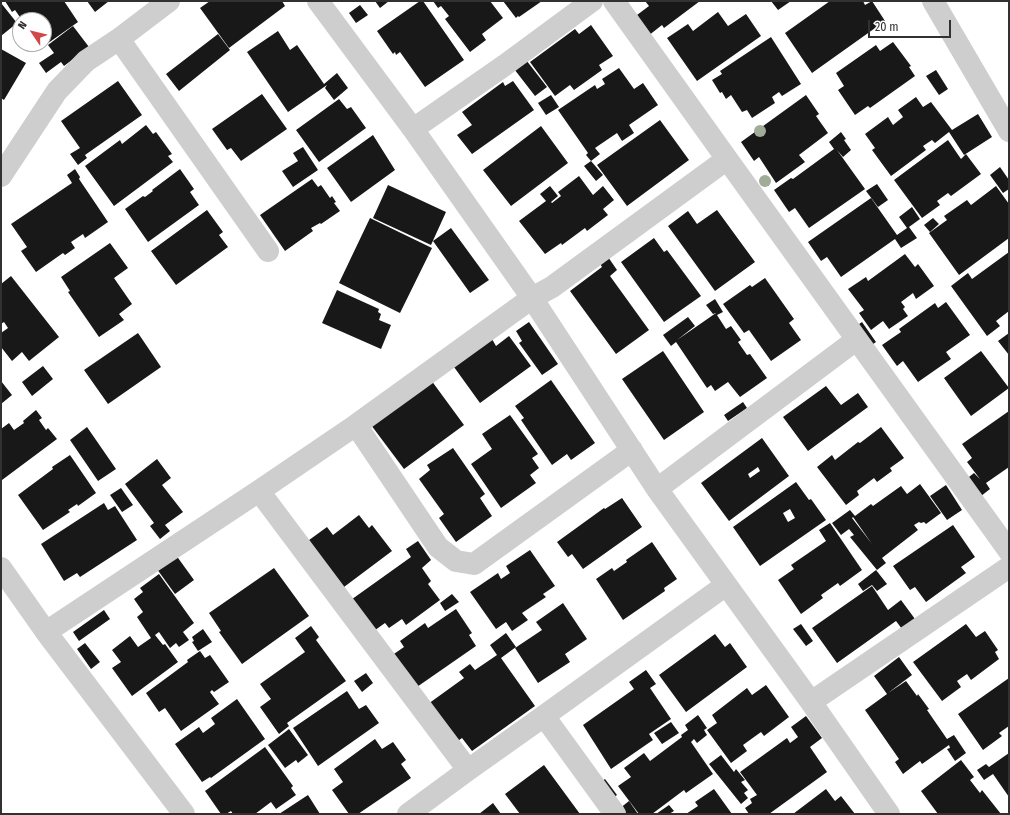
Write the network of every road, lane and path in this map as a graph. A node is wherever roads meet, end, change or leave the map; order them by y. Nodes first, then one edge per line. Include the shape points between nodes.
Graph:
1 (169, 1) edge
2 (318, 1) edge
3 (592, 1) edge
4 (614, 1) edge
5 (933, 1) edge
6 (119, 39) junction
7 (1007, 124) edge
8 (413, 129) junction
9 (727, 159) junction
10 (1, 176) edge
11 (268, 251) dead end
12 (532, 298) junction
13 (856, 340) junction
14 (356, 425) junction
15 (632, 450) junction
16 (657, 489) junction
17 (259, 491) junction
18 (1009, 551) edge
19 (1009, 567) edge
20 (1, 568) edge
21 (726, 585) junction
22 (46, 632) junction
23 (811, 702) junction
24 (544, 716) junction
25 (468, 770) junction
26 (184, 814) edge
27 (408, 814) edge
28 (615, 814) edge
29 (889, 814) edge

1 - 6 street
2 - 8 street
3 - 8 street
4 - 9 street
5 - 7 street
6 - 10 street via 86,61 57,91
6 - 11 street
8 - 12 street
9 - 12 street via 552,287
9 - 13 street
12 - 14 street
12 - 15 street
13 - 16 street
13 - 18 street
14 - 15 street via 438,547 456,562 474,564
14 - 17 street
15 - 16 street
16 - 21 street
17 - 22 street
17 - 25 street
19 - 23 street
20 - 22 street
21 - 23 street
21 - 24 street
22 - 26 street
23 - 29 street
24 - 25 street
24 - 28 street
25 - 27 street

